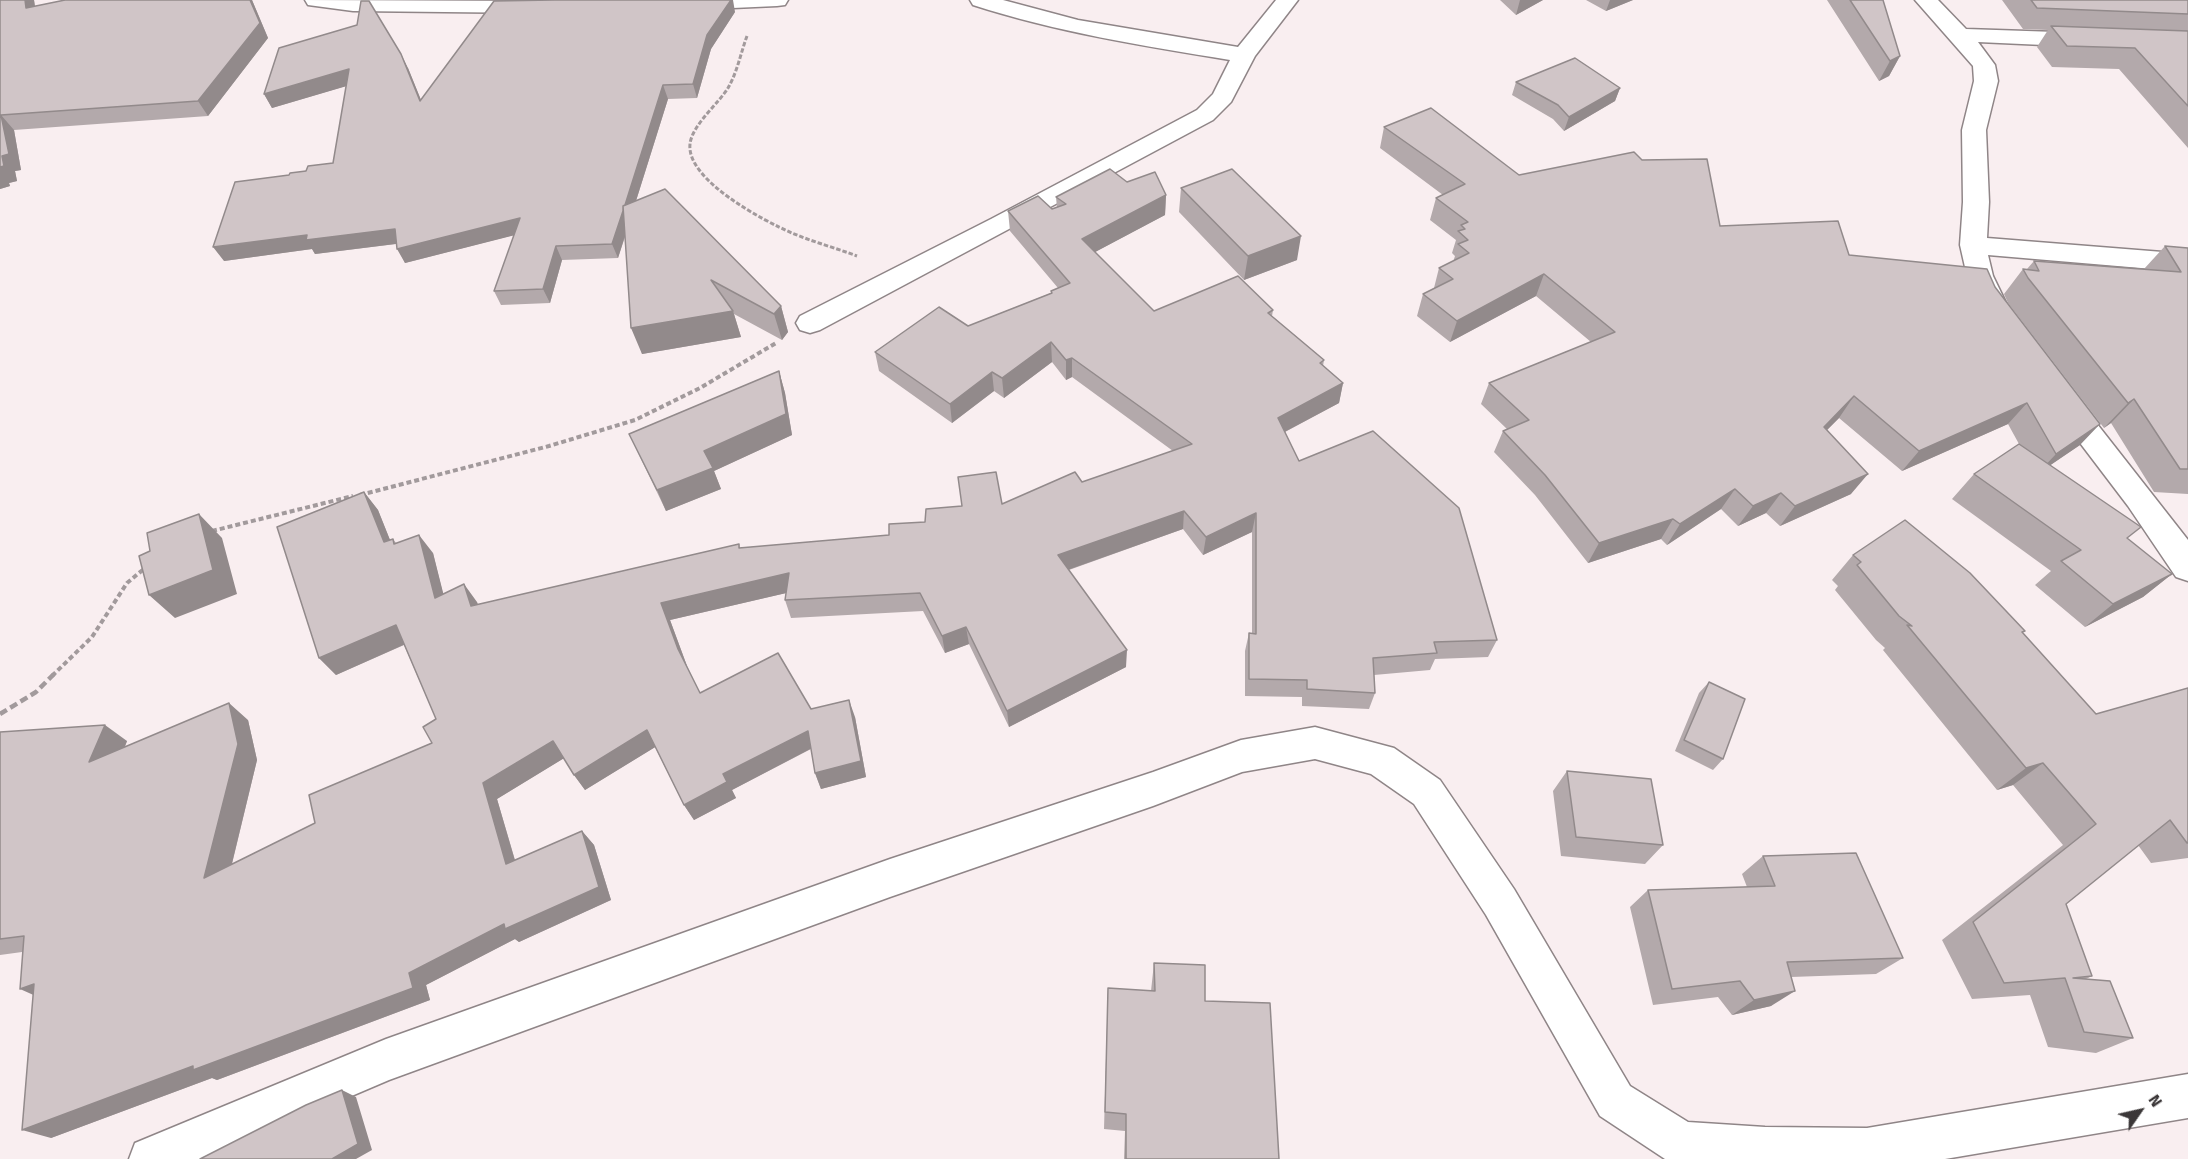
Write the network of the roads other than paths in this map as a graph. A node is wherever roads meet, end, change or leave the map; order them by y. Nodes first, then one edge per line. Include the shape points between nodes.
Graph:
1 (316, 0) edge
2 (981, 0) edge
3 (1287, 0) edge
4 (1926, 0) edge
5 (772, 1) edge
6 (665, 4) edge
7 (556, 7) edge
8 (1960, 35) junction
9 (2113, 42) edge
10 (1244, 55) junction
11 (1974, 245) junction
12 (2188, 263) edge
13 (810, 323) road end
14 (2007, 326) edge
15 (2048, 380) edge
16 (2188, 568) edge
17 (2188, 1096) edge
18 (151, 1159) edge

1 - 7 street
2 - 10 street via 1072,26
3 - 10 street
4 - 8 street
5 - 6 street
8 - 9 street
8 - 11 street via 1984,65 1986,81 1974,130
10 - 13 street via 1223,97 1205,115
11 - 12 street
11 - 14 street via 1980,276
15 - 16 street
17 - 18 street via 1867,1150 1682,1144 1616,1101 1500,902 1427,792 1381,760 1315,743 1241,756 890,878 387,1060

